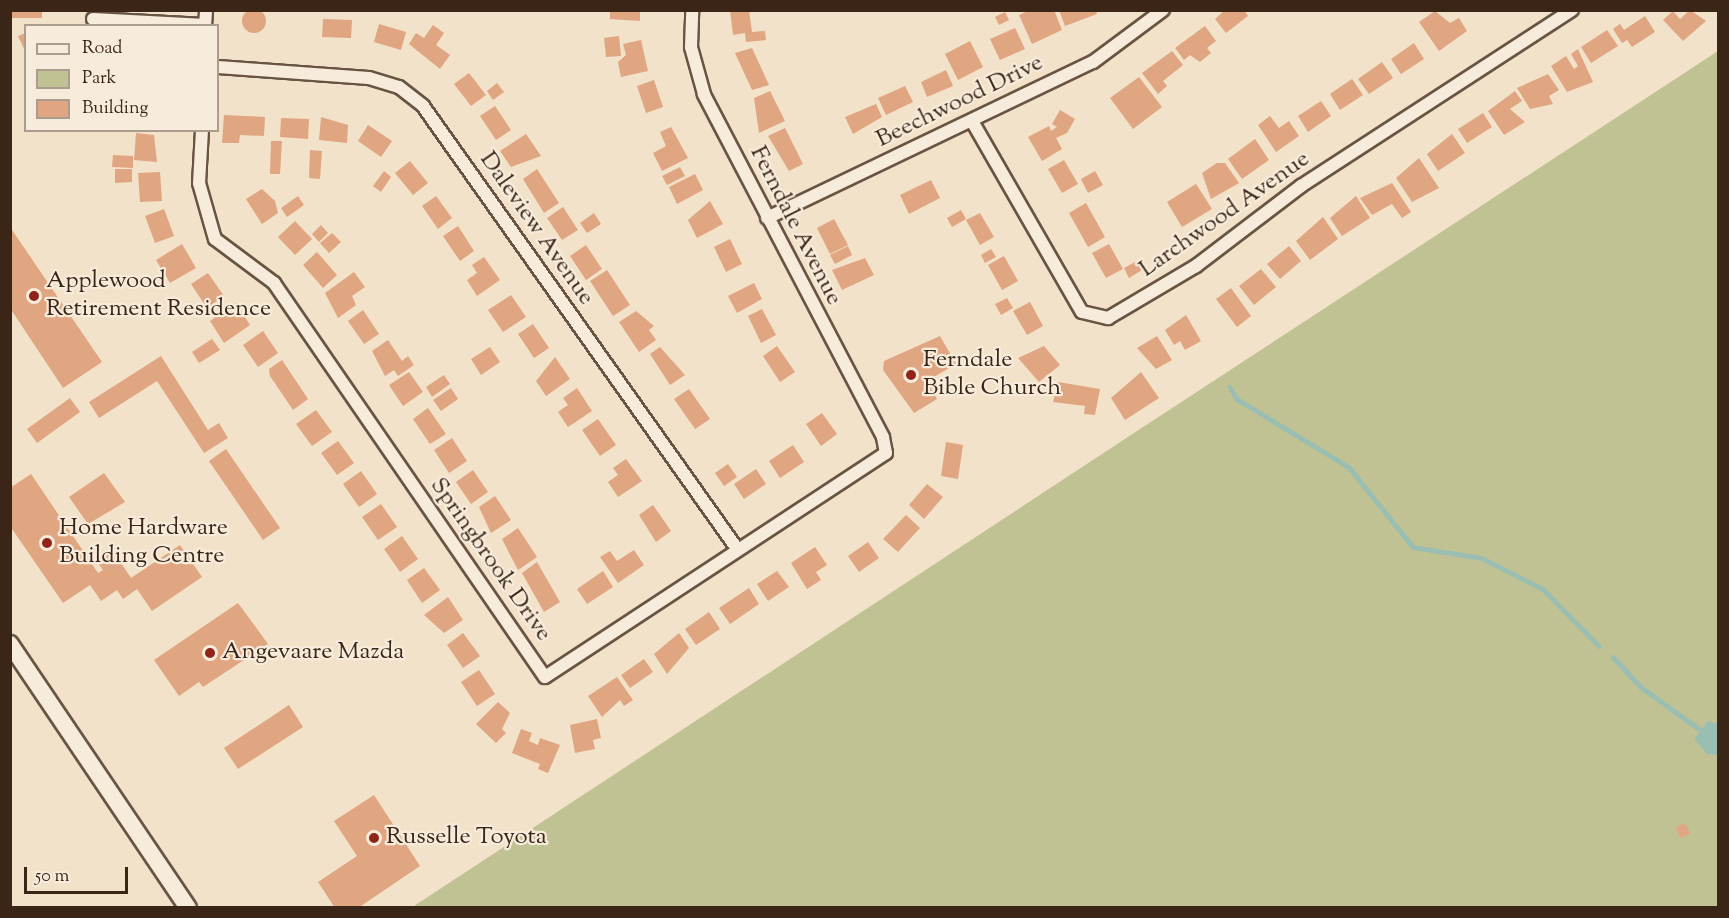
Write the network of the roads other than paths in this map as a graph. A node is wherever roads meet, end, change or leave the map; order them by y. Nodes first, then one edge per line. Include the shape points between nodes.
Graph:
1 (692, 10) edge
2 (1163, 10) edge
3 (1572, 10) edge
4 (93, 19) dead end
5 (186, 24) edge
6 (219, 67) edge
7 (972, 121) junction
8 (202, 132) edge
9 (767, 218) junction
10 (886, 453) joint
11 (738, 550) junction
12 (14, 656) edge
13 (188, 908) edge

1 - 9 street, Ferndale Avenue via 691,47 704,94
2 - 7 street, Beechwood Drive via 1093,62
3 - 7 street, Larchwood Avenue via 1301,186 1196,266 1108,318 1082,312
4 - 5 street
6 - 11 street, Daleview Avenue via 369,78 399,87 423,106
7 - 9 street, Beechwood Drive
8 - 11 street, Springbrook Drive via 199,183 215,239 274,283 545,677
9 - 10 street, Ferndale Avenue via 883,437
10 - 11 street, Springbrook Drive
12 - 13 main road

